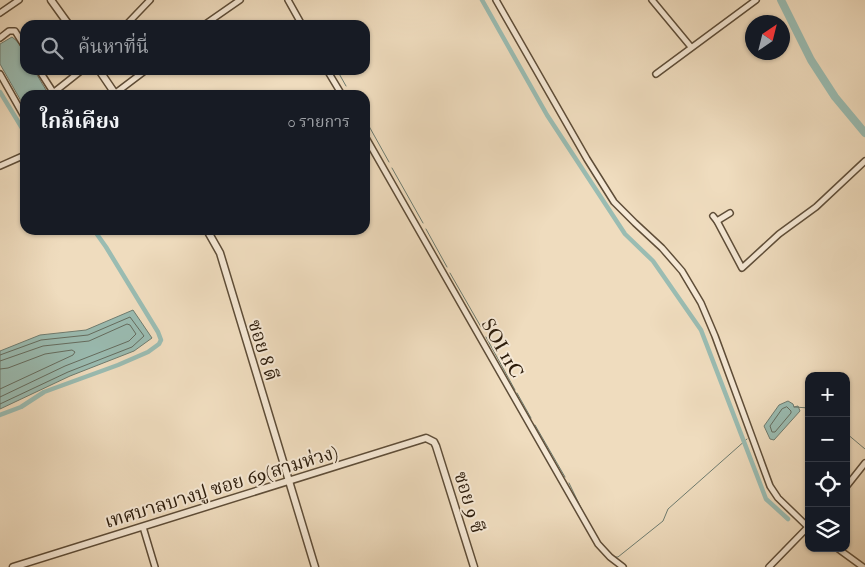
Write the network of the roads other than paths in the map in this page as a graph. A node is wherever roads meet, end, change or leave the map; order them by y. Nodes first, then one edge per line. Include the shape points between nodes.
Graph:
1 (19, 0) edge
2 (52, 0) edge
3 (150, 0) edge
4 (240, 0) edge
5 (288, 0) edge
6 (496, 0) edge
7 (652, 0) edge
8 (756, 0) edge
9 (0, 13) edge
10 (65, 20) edge
11 (131, 20) edge
12 (211, 20) edge
13 (299, 20) edge
14 (0, 38) edge
15 (20, 39) edge
16 (690, 47) junction
17 (0, 74) edge
18 (656, 74) dead end
19 (42, 75) edge
20 (76, 75) edge
21 (102, 75) edge
22 (140, 75) edge
23 (331, 75) edge
24 (52, 90) edge
25 (59, 90) edge
26 (112, 90) edge
27 (121, 90) edge
28 (339, 90) edge
29 (20, 109) edge
30 (370, 145) edge
31 (20, 157) edge
32 (865, 161) edge
33 (0, 166) edge
34 (730, 213) dead end
35 (713, 216) dead end
36 (717, 222) junction
37 (210, 235) edge
38 (436, 446) joint
39 (865, 463) edge
40 (290, 480) junction
41 (850, 482) edge
42 (805, 524) edge
43 (143, 526) junction
44 (805, 530) edge
45 (842, 552) edge
46 (13, 567) edge
47 (155, 567) edge
48 (315, 567) edge
49 (474, 567) edge
50 (624, 567) edge
51 (769, 567) edge
52 (863, 567) edge

1 - 9 street
2 - 10 street
3 - 11 street
4 - 12 street
5 - 13 street
6 - 42 street via 614,202 662,248 702,303 770,486
7 - 16 street
8 - 16 street
14 - 15 street via 9,31 15,31
16 - 18 street
17 - 29 street
19 - 24 street
20 - 25 street
21 - 26 street
22 - 27 street
23 - 28 street
30 - 50 street, SOI 11C via 598,544
31 - 33 street
32 - 36 street via 816,207 742,268
34 - 36 street
35 - 36 street
37 - 40 street, ซอย 8 ดี via 219,249
38 - 40 street, เทศบาลบางปู ซอย 69(สามห่วง) via 426,438
38 - 49 street, ซอย 9 ซี
39 - 41 street
40 - 43 street, เทศบาลบางปู ซอย 69(สามห่วง)
40 - 48 street, ซอย 8 ดี
43 - 46 street, เทศบาลบางปู ซอย 69(สามห่วง)
43 - 47 street
44 - 51 street
45 - 52 street

